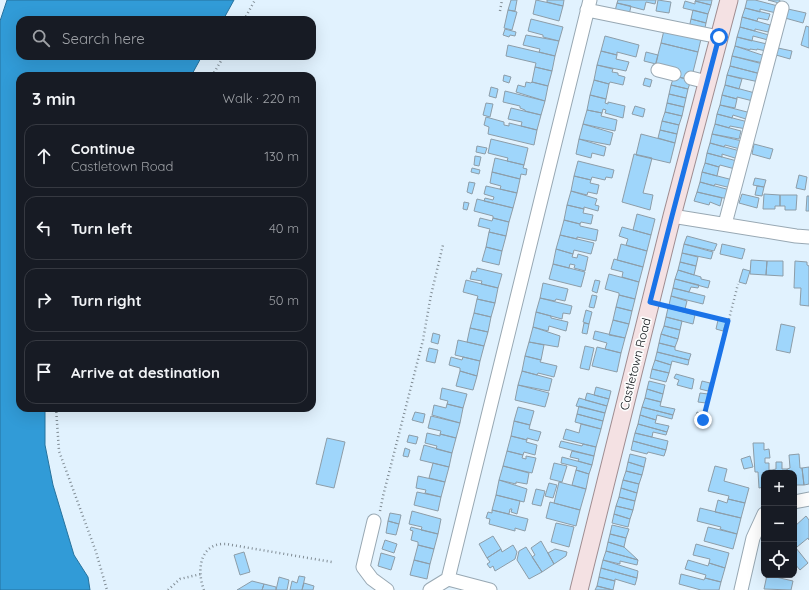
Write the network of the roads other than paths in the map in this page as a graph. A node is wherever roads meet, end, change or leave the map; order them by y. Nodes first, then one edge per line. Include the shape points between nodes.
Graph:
1 (729, 0) edge
2 (589, 5) edge
3 (782, 8) dead end
4 (719, 37) junction
5 (658, 70) dead end
6 (674, 74) dead end
7 (672, 216) junction
8 (725, 224) junction
9 (809, 237) edge
10 (809, 499) edge
11 (797, 501) edge
12 (374, 521) road end
13 (761, 521) edge
14 (448, 579) junction
15 (387, 590) edge
16 (430, 590) edge
17 (490, 590) edge
18 (579, 590) edge
19 (741, 590) edge

1 - 4 main road, Castletown Road
2 - 4 street
2 - 14 street
3 - 8 street
4 - 7 main road, Castletown Road via 699,80
5 - 6 street
7 - 8 street
7 - 18 main road, Castletown Road
8 - 9 street
10 - 11 street
12 - 15 street via 363,567 372,579
13 - 19 street via 753,538
14 - 16 street
14 - 17 street

